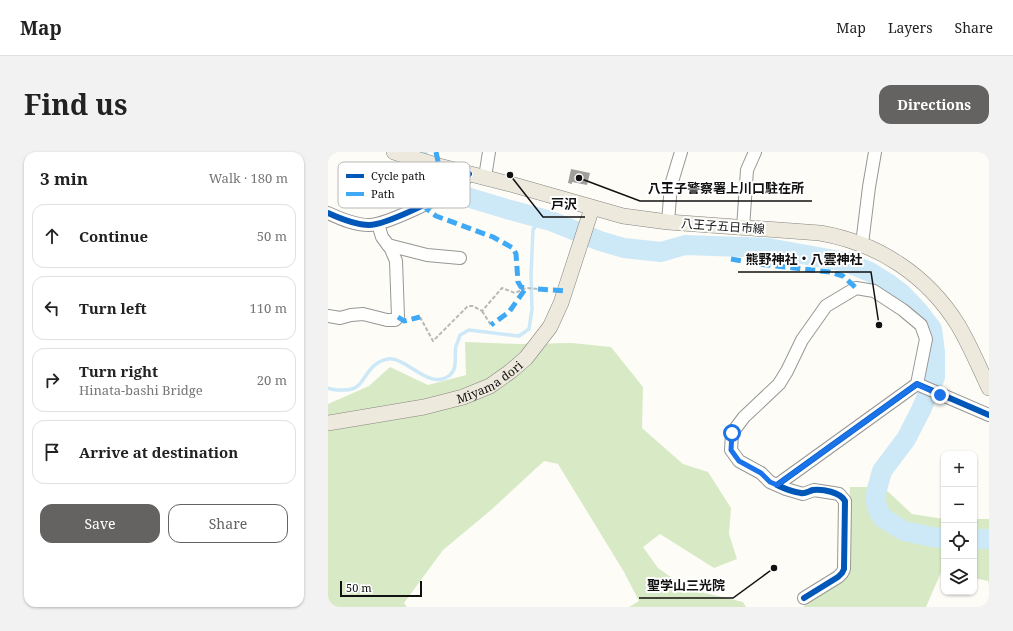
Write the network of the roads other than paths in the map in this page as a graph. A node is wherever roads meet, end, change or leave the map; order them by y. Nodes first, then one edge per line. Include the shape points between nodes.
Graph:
1 (394, 152) edge
2 (490, 152) edge
3 (681, 152) edge
4 (755, 152) edge
5 (875, 152) edge
6 (428, 162) edge
7 (470, 174) edge
8 (484, 177) junction
9 (416, 208) edge
10 (592, 208) junction
11 (328, 213) edge
12 (668, 222) junction
13 (378, 224) junction
14 (743, 228) junction
15 (862, 244) junction
16 (388, 245) junction
17 (460, 258) dead end
18 (328, 316) edge
19 (919, 385) junction
20 (989, 388) edge
21 (989, 415) edge
22 (328, 423) edge
23 (777, 485) junction
24 (804, 598) dead end

1 - 6 main road, 八王子五日市線
2 - 8 street
3 - 12 street via 671,185
4 - 14 street via 747,170
5 - 15 street
7 - 8 main road, 八王子五日市線
8 - 10 main road, 八王子五日市線
9 - 13 street
10 - 12 main road, 八王子五日市線 via 623,216
10 - 22 main road, Miyama dori via 561,303 550,327 526,358 511,371 495,382 463,397 424,407
11 - 13 street via 353,223
12 - 14 main road, 八王子五日市線
13 - 16 street
14 - 15 main road, 八王子五日市線 via 820,233
15 - 20 main road, 八王子五日市線 via 904,267 940,299 965,338
16 - 17 street via 427,255
16 - 18 street via 396,261 398,317 395,320 387,320 363,314 340,318
19 - 21 street
19 - 23 street
19 - 23 street via 926,339 921,325 874,291 856,288 826,306 802,340 780,384 744,417 732,433 731,450 739,461
23 - 24 street via 803,494 814,490 839,494 844,501 844,569 838,577

